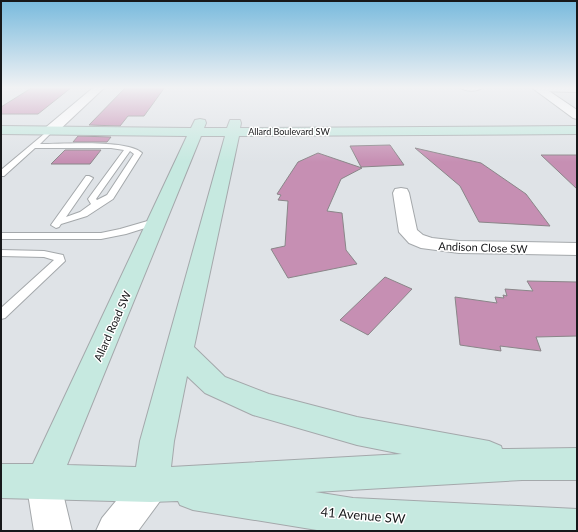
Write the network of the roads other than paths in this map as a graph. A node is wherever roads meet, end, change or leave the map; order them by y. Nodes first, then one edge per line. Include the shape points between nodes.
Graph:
1 (72, 112) edge
2 (577, 122) edge
3 (1, 123) edge
4 (55, 127) junction
5 (198, 127) junction
6 (235, 127) junction
7 (1, 130) edge
8 (577, 130) edge
9 (34, 146) junction
10 (129, 148) junction
11 (1, 174) edge
12 (89, 178) dead end
13 (401, 193) dead end
14 (96, 205) junction
15 (158, 221) junction
16 (58, 222) junction
17 (1, 236) edge
18 (46, 236) junction
19 (577, 249) edge
20 (1, 253) edge
21 (1, 314) edge
22 (180, 351) junction
23 (522, 464) junction
24 (577, 464) edge
25 (1, 481) edge
26 (43, 481) junction
27 (151, 485) junction
28 (577, 528) edge
29 (53, 531) edge
30 (115, 531) edge

1 - 4 street
2 - 6 street, Allard Boulevard SW
3 - 4 street, Allard Boulevard SW
4 - 5 street, Allard Boulevard SW
4 - 7 street, Allard Boulevard SW
4 - 9 lane
5 - 6 street, Allard Boulevard SW
5 - 15 street, Allard Road SW
6 - 8 street, Allard Boulevard SW
6 - 22 street
9 - 10 lane
9 - 11 lane
10 - 14 lane via 92,199
10 - 14 lane via 138,154 110,196
12 - 16 lane
13 - 19 street, Andison Close SW via 408,232 428,244
14 - 16 lane via 87,213
15 - 18 lane via 108,235
15 - 26 street, Allard Road SW
16 - 18 lane
17 - 18 lane
20 - 21 lane via 44,254 59,258 60,261
22 - 23 street via 215,385 264,406 357,430
22 - 27 street via 157,441
23 - 24 street, 41 Avenue SW
23 - 27 street, 41 Avenue SW
25 - 26 street, 41 Avenue SW
26 - 27 street, 41 Avenue SW
26 - 29 street
27 - 28 street, 41 Avenue SW via 353,517
27 - 30 street

